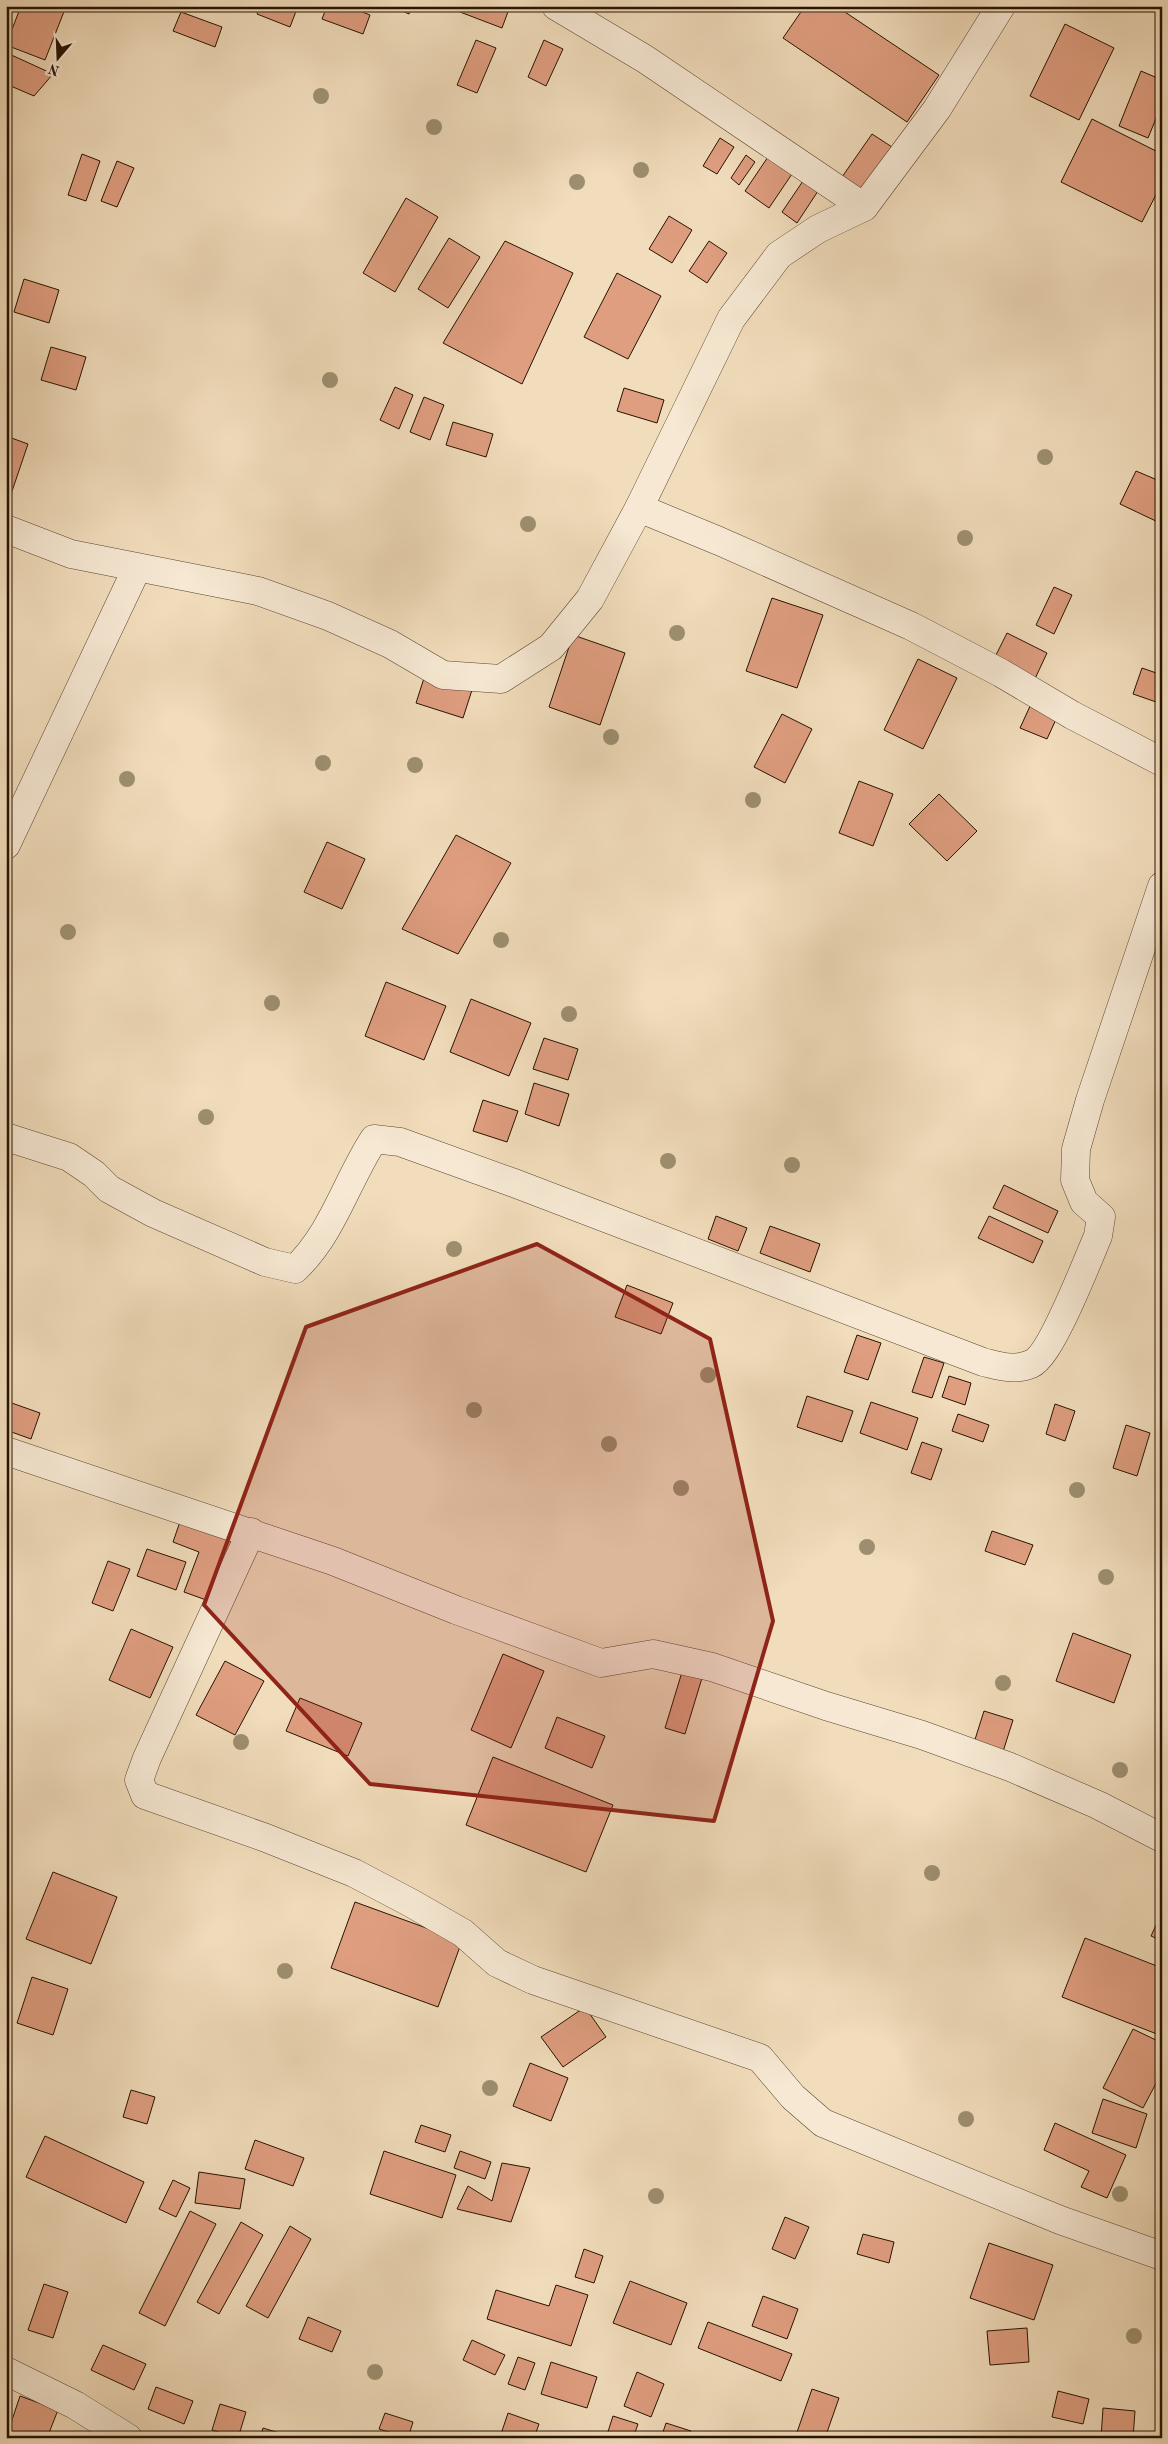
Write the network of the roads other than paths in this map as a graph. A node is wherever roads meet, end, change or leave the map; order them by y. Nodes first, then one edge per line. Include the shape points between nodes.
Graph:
1 (556, 6) edge
2 (1001, 6) edge
3 (864, 206) junction
4 (639, 508) junction
5 (6, 529) edge
6 (137, 568) junction
7 (1162, 762) edge
8 (6, 845) edge
9 (1162, 886) edge
10 (6, 1137) edge
11 (6, 1451) edge
12 (251, 1532) junction
13 (1162, 1838) edge
14 (1162, 2256) edge
15 (6, 2372) edge
16 (128, 2438) edge

1 - 3 street via 645,59
2 - 3 street via 937,109
3 - 4 street via 818,229 779,255 731,319
4 - 6 street via 590,599 551,647 501,679 443,674 390,644 328,616 258,592
4 - 7 street via 911,626
5 - 6 street via 72,554
6 - 8 street
9 - 10 street via 1076,1149 1075,1180 1084,1202 1101,1217 1098,1236 1050,1343 1033,1364 1010,1369 400,1142 374,1139 311,1254 295,1269 265,1262 153,1213 110,1189 69,1158
11 - 12 street
12 - 13 street via 601,1663 653,1654 712,1668 922,1735 1028,1774
12 - 14 street via 147,1758 139,1780 145,1795 354,1873 462,1933 497,1963 533,1980 760,2058 792,2097 823,2123 1060,2220
15 - 16 street via 74,2405

